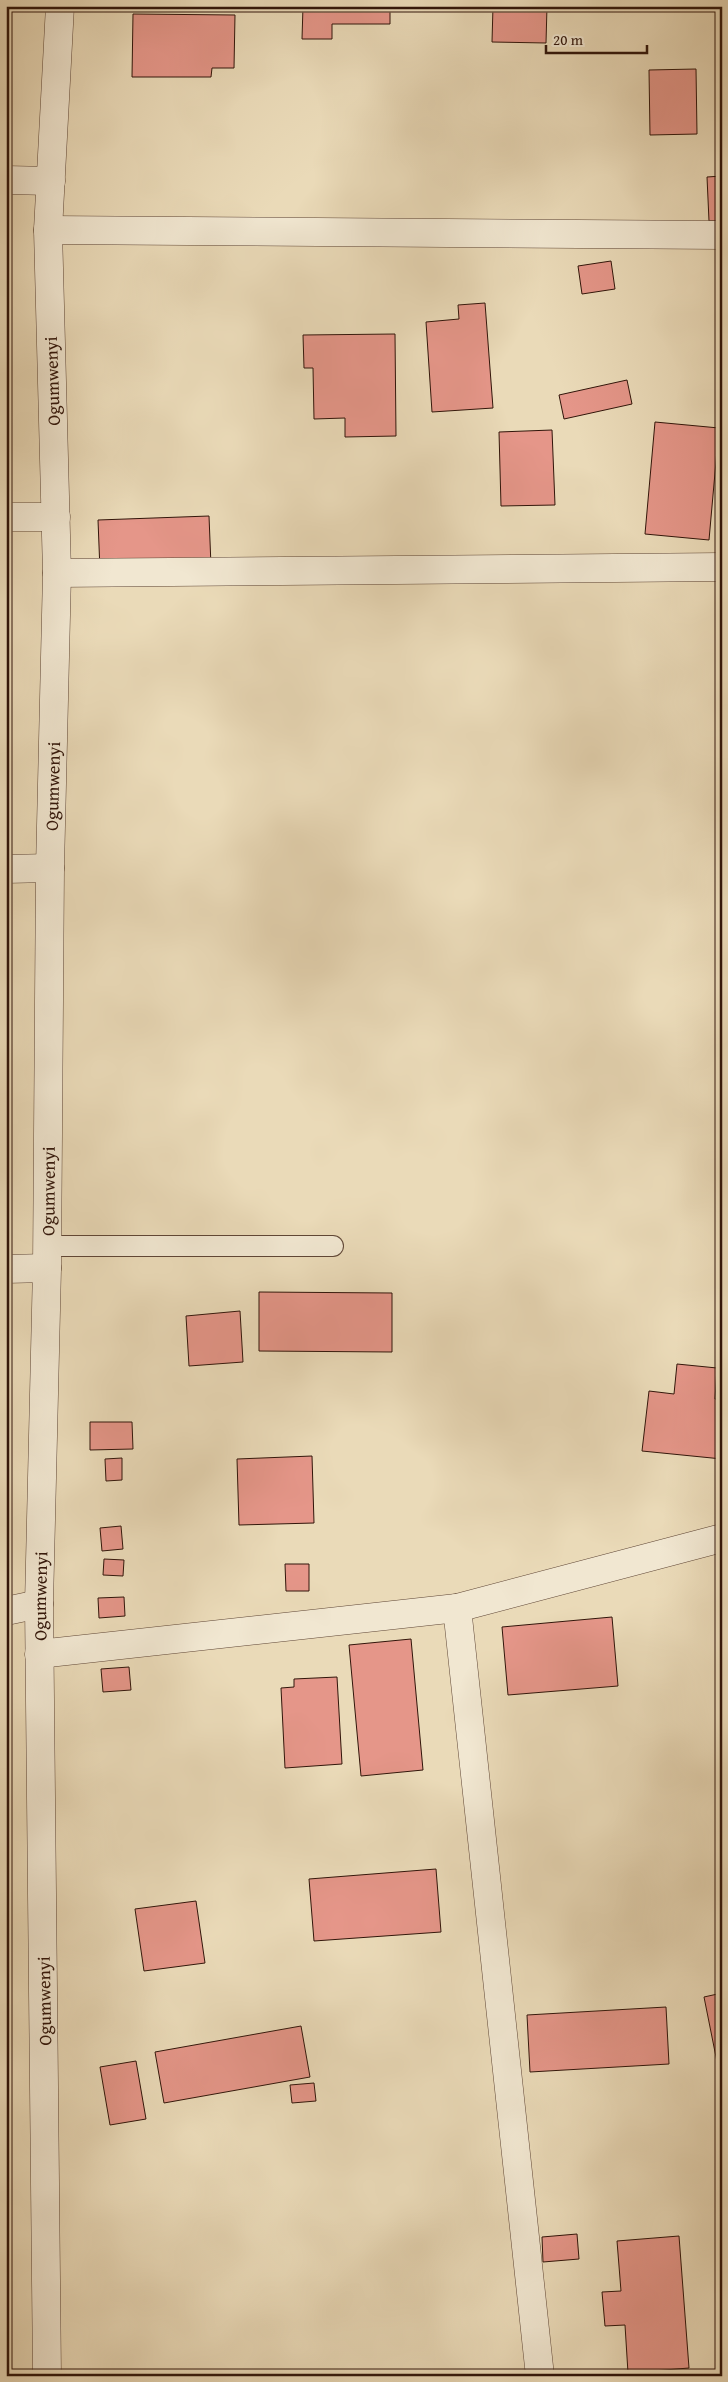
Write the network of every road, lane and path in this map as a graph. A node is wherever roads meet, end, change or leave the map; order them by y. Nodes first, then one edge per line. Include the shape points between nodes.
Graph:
1 (60, 6) edge
2 (6, 180) edge
3 (51, 182) junction
4 (48, 230) junction
5 (722, 235) edge
6 (6, 517) edge
7 (56, 517) junction
8 (722, 567) edge
9 (57, 574) junction
10 (50, 868) junction
11 (6, 869) edge
12 (332, 1246) dead end
13 (47, 1257) junction
14 (6, 1269) edge
15 (722, 1538) edge
16 (39, 1604) junction
17 (457, 1608) junction
18 (6, 1611) edge
19 (39, 1654) junction
20 (46, 2376) edge
21 (540, 2376) edge

1 - 3 street, Ogumwenyi
2 - 3 street
3 - 4 street, Ogumwenyi
4 - 5 street
4 - 7 street, Ogumwenyi
6 - 7 street
7 - 9 street, Ogumwenyi
8 - 9 street
9 - 10 street, Ogumwenyi
10 - 11 street
10 - 13 street, Ogumwenyi
12 - 13 lane
13 - 14 street
13 - 16 street, Ogumwenyi
15 - 17 street
16 - 18 street
16 - 19 street, Ogumwenyi
17 - 19 street
17 - 21 street
19 - 20 street, Ogumwenyi

